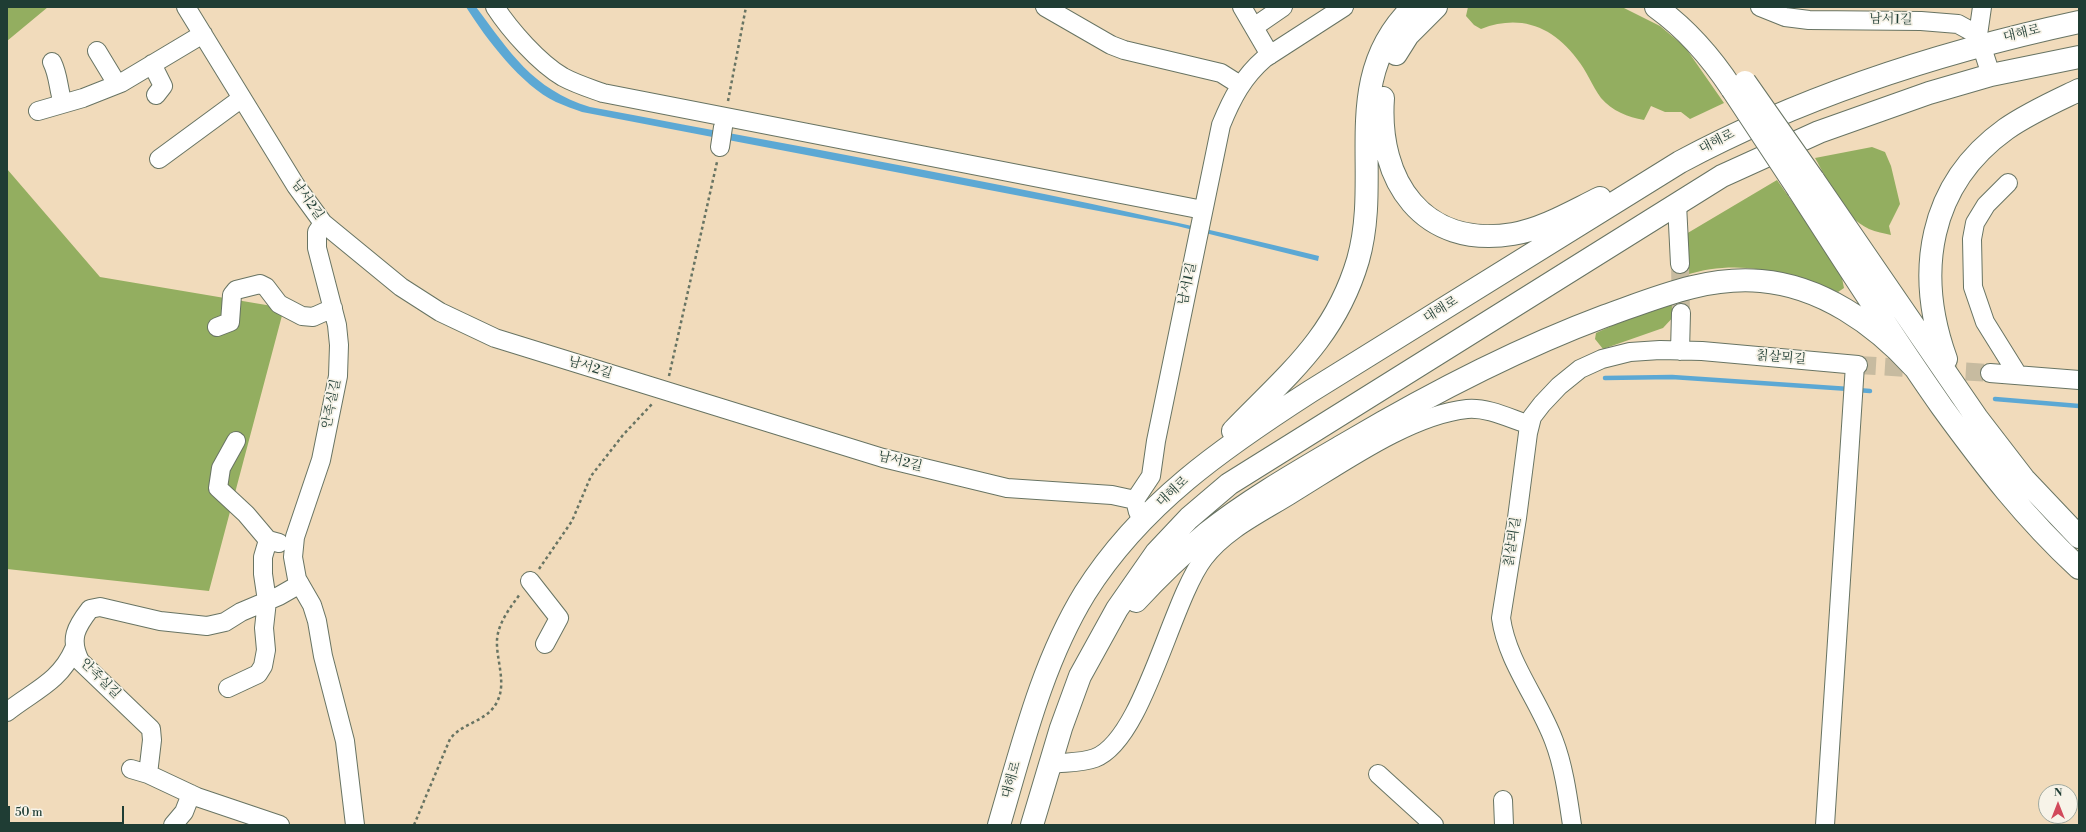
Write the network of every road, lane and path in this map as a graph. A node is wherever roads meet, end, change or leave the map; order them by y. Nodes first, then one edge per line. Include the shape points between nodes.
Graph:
1 (186, 7) edge
2 (496, 7) edge
3 (746, 7) edge
4 (1045, 7) edge
5 (1242, 7) edge
6 (1283, 7) edge
7 (1344, 7) edge
8 (1413, 7) edge
9 (1436, 7) edge
10 (1656, 7) edge
11 (1680, 7) edge
12 (1760, 7) edge
13 (1982, 7) edge
14 (1836, 13) edge
15 (2079, 22) edge
16 (1254, 27) junction
17 (204, 34) junction
18 (1980, 40) junction
19 (97, 51) dead end
20 (1270, 54) junction
21 (2079, 57) edge
22 (52, 62) dead end
23 (152, 64) junction
24 (1991, 75) junction
25 (117, 84) junction
26 (1240, 85) junction
27 (1739, 86) junction
28 (2079, 90) edge
29 (156, 95) dead end
30 (242, 98) junction
31 (63, 103) junction
32 (38, 111) dead end
33 (724, 122) junction
34 (720, 147) joint
35 (159, 158) dead end
36 (1680, 162) junction
37 (2008, 183) dead end
38 (1805, 184) junction
39 (1677, 204) junction
40 (1202, 214) junction
41 (323, 223) junction
42 (1680, 264) tunnel mouth
43 (333, 308) junction
44 (1680, 313) tunnel mouth
45 (217, 327) dead end
46 (1680, 350) junction
47 (1914, 367) junction
48 (1990, 373) tunnel mouth
49 (2018, 375) junction
50 (2079, 380) edge
51 (1954, 383) junction
52 (664, 391) junction
53 (1530, 425) junction
54 (236, 441) dead end
55 (1186, 479) junction
56 (1135, 500) junction
57 (1140, 525) junction
58 (2079, 537) edge
59 (268, 540) junction
60 (294, 543) junction
61 (2079, 568) edge
62 (530, 581) junction
63 (300, 584) junction
64 (267, 601) junction
65 (545, 644) dead end
66 (74, 649) junction
67 (1094, 651) junction
68 (228, 688) dead end
69 (7, 712) edge
70 (1050, 764) junction
71 (1378, 774) dead end
72 (190, 794) junction
73 (1504, 800) dead end
74 (235, 817) edge
75 (1575, 824) edge
76 (173, 825) edge
77 (280, 825) edge
78 (354, 825) edge
79 (414, 825) edge
80 (999, 825) edge
81 (1032, 825) edge
82 (1434, 825) edge
83 (1504, 825) edge
84 (1825, 825) edge

1 - 17 street, 남서2길
2 - 33 street via 522,40 561,76 603,93
3 - 33 path
4 - 26 street via 1111,45 1144,56 1221,73
5 - 16 street
6 - 16 street
7 - 20 street, 남서1길
8 - 55 highway via 1394,28 1372,74 1367,109 1365,223 1358,259 1342,300 1321,338 1306,357
9 - 36 highway via 1422,19 1398,49 1387,79 1382,116 1385,150 1398,183 1421,211 1434,222 1463,234 1515,234 1535,228
10 - 27 highway via 1687,32
11 - 27 highway via 1712,37
12 - 14 street, 남서1길 via 1785,17 1809,20
13 - 18 street
14 - 18 street, 남서1길 via 1958,24
15 - 18 highway, 대해로
16 - 20 street
17 - 23 street
17 - 30 street, 남서2길
18 - 24 street
18 - 36 highway, 대해로 via 1848,86 1731,134
19 - 25 street
20 - 26 street, 남서1길 via 1254,67
21 - 24 highway
22 - 31 street via 58,73
23 - 25 street
23 - 29 street via 163,86
24 - 39 highway via 1929,93 1819,132 1722,176
25 - 31 street
26 - 40 street, 남서1길 via 1221,125
27 - 38 highway, bridge
28 - 51 highway via 2007,128 1972,160 1945,199 1932,247 1929,283 1935,326
30 - 35 street
30 - 41 street, 남서2길 via 296,186
31 - 32 street
33 - 34 street
33 - 40 street via 862,142
34 - 52 path via 672,366
36 - 55 highway, 대해로 via 1310,391 1246,433
37 - 49 street via 1986,205 1975,222 1972,238 1973,287 1984,322
38 - 47 highway
38 - 51 highway
39 - 42 street
39 - 67 highway via 1229,484 1189,518 1156,553 1117,609
40 - 56 street, 남서1길 via 1151,476
41 - 43 street, 안족실길 via 317,232 317,248
41 - 52 street, 남서2길 via 401,287 440,312 495,338
43 - 45 street via 313,317 302,316 279,304 266,287 260,284 236,290 232,295 230,322
43 - 60 street, 안족실길 via 339,345 338,376 321,460
44 - 46 street
46 - 53 street, 칡살뫼길 via 1630,352 1602,359 1580,369 1542,404 1532,417
46 - 84 street, 칡살뫼길 via 1856,370
47 - 61 highway via 1993,477 2023,513
47 - 67 highway via 1884,338 1845,309 1783,284 1744,280 1709,282 1646,301 1526,349 1458,380 1404,409 1278,486 1209,532 1162,573
48 - 49 street
49 - 50 street
51 - 58 highway via 1977,418 2024,479
52 - 56 street, 남서2길 via 883,458 1007,488 1112,495
52 - 62 path via 601,461 583,492 572,521
53 - 70 street via 1478,409 1455,411 1428,419 1380,442 1242,525 1214,546 1194,573 1137,708 1119,737 1108,750 1096,758
53 - 75 street, 칡살뫼길 via 1501,618 1502,630 1554,742
54 - 59 street via 221,468 218,488 241,509
55 - 57 highway, 대해로 via 1160,502
56 - 57 street
57 - 80 highway, 대해로 via 1122,544 1085,593 1056,650 1025,736
59 - 60 street
59 - 64 street via 263,557
60 - 63 street, 안족실길 via 294,569
62 - 65 street via 559,618
62 - 79 path via 510,608 499,632 497,641 501,684 497,702 481,719 455,732 450,739
63 - 64 street, 안족실길
63 - 78 street, 안족실길 via 317,622 345,741
64 - 66 street, 안족실길 via 225,622 207,626 160,621 100,606 90,609 82,619 74,639
64 - 68 street via 264,628 266,650 263,666 258,674
66 - 69 street via 67,665 58,676
66 - 72 street, 안족실길 via 80,661 151,729 152,740 140,771
67 - 70 highway via 1080,676
70 - 81 highway
71 - 82 street
72 - 74 street, 안족실길
72 - 76 street via 184,812
73 - 83 street
74 - 77 street, 안족실길

